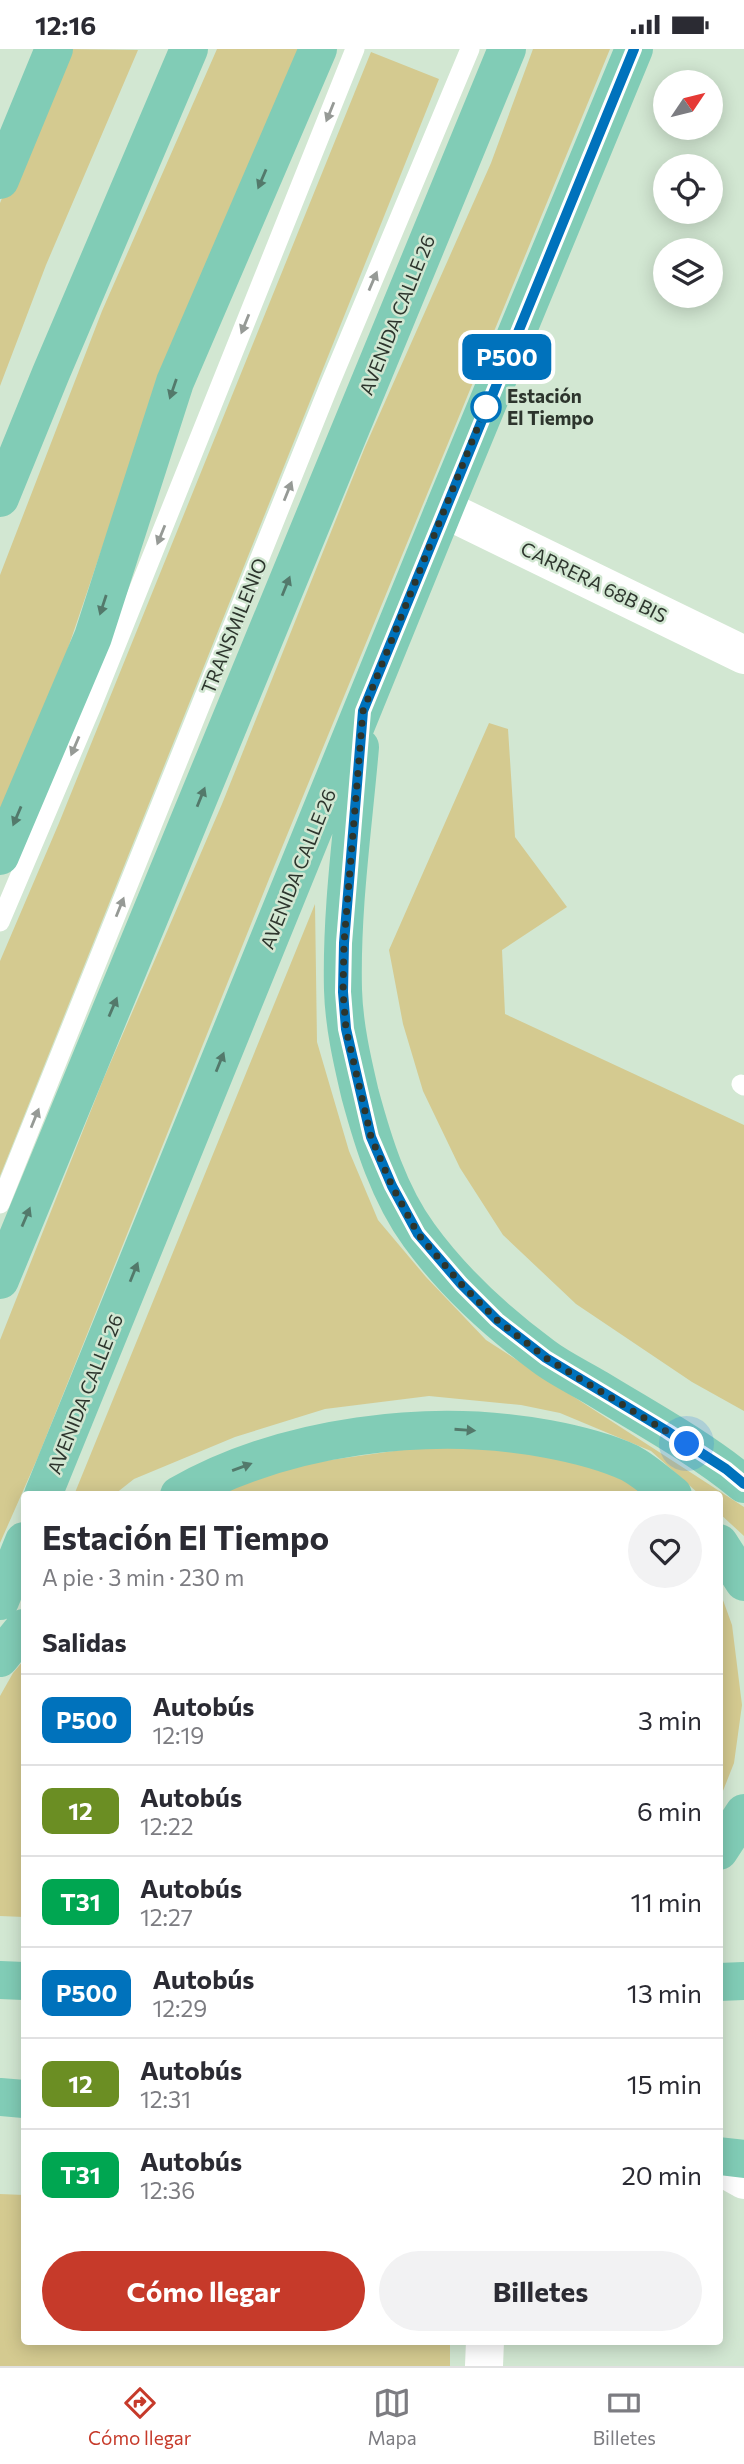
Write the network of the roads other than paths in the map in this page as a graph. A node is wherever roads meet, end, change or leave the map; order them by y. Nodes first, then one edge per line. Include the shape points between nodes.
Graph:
1 (54, 49) edge
2 (168, 49) edge
3 (189, 49) edge
4 (318, 49) edge
5 (355, 49) edge
6 (470, 49) edge
7 (507, 49) edge
8 (634, 49) edge
9 (172, 90) junction
10 (0, 180) edge
11 (51, 373) junction
12 (0, 459) edge
13 (0, 498) edge
14 (444, 509) junction
15 (744, 655) edge
16 (363, 711) junction
17 (0, 856) edge
18 (0, 922) edge
19 (0, 1204) edge
20 (0, 1280) edge
21 (744, 1484) edge
22 (45, 1491) edge
23 (187, 1491) edge
24 (668, 1491) edge
25 (21, 1548) edge
26 (723, 1549) edge
27 (744, 1582) edge
28 (0, 1601) edge
29 (21, 1632) edge
30 (0, 1658) edge
31 (744, 1813) edge
32 (723, 1845) edge
33 (0, 1980) edge
34 (21, 1981) edge
35 (744, 1981) edge
36 (723, 1982) edge
37 (0, 2097) edge
38 (21, 2099) edge
39 (723, 2156) edge
40 (744, 2159) edge
41 (723, 2168) edge
42 (744, 2180) edge
43 (485, 2345) edge
44 (484, 2366) edge

1 - 10 main road
2 - 9 main road
3 - 9 main road
4 -> 17 main road via 175,382 93,637
5 -> 18 lane via 91,708
19 -> 6 lane, TRANSMILENIO via 329,386
20 -> 7 main road, AVENIDA CALLE 26
8 - 14 main road, AVENIDA CALLE 26
9 - 11 main road
11 - 12 main road
11 - 13 main road
14 - 15 street, CARRERA 68B BIS
14 - 16 main road, AVENIDA CALLE 26
16 - 21 main road via 343,992 346,1029 371,1137 392,1186 418,1234 497,1320 546,1358 658,1425
22 -> 16 main road, AVENIDA CALLE 26
23 -> 24 main road via 220,1475 311,1446 385,1432 449,1429 517,1433 578,1445 631,1464
25 - 28 main road
26 - 27 main road
29 - 30 main road
31 - 32 main road
33 - 34 main road
35 - 36 main road
37 - 38 main road
39 - 40 main road
41 - 42 street
43 - 44 street

